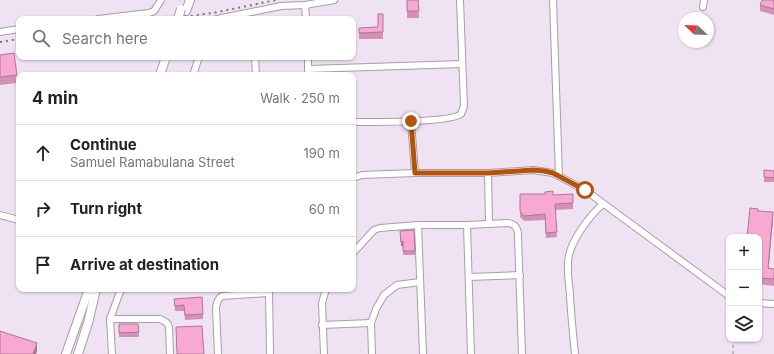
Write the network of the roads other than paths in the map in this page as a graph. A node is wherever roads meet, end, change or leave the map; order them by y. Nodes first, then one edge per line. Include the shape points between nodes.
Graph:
1 (161, 0) edge
2 (184, 0) edge
3 (190, 0) edge
4 (334, 0) edge
5 (460, 0) edge
6 (553, 0) edge
7 (704, 0) edge
8 (306, 5) junction
9 (703, 7) dead end
10 (183, 13) edge
11 (124, 16) edge
12 (232, 16) edge
13 (306, 16) edge
14 (16, 29) edge
15 (0, 32) edge
16 (165, 60) edge
17 (170, 60) edge
18 (198, 60) edge
19 (254, 60) edge
20 (308, 60) edge
21 (462, 64) junction
22 (161, 72) edge
23 (166, 72) edge
24 (194, 72) edge
25 (256, 72) edge
26 (308, 72) edge
27 (411, 121) junction
28 (356, 122) edge
29 (415, 173) junction
30 (488, 173) junction
31 (559, 176) junction
32 (356, 177) edge
33 (603, 204) junction
34 (0, 215) edge
35 (16, 219) edge
36 (490, 223) junction
37 (418, 225) junction
38 (467, 225) junction
39 (356, 250) edge
40 (520, 275) junction
41 (469, 276) junction
42 (420, 282) junction
43 (88, 292) edge
44 (95, 292) edge
45 (120, 292) edge
46 (260, 292) edge
47 (269, 292) edge
48 (325, 292) edge
49 (726, 294) edge
50 (762, 303) edge
51 (774, 304) edge
52 (110, 319) junction
53 (371, 323) junction
54 (322, 325) junction
55 (66, 354) edge
56 (78, 354) edge
57 (112, 354) edge
58 (170, 354) edge
59 (218, 354) edge
60 (270, 354) edge
61 (324, 354) edge
62 (372, 354) edge
63 (423, 354) edge
64 (471, 354) edge
65 (522, 354) edge
66 (575, 354) edge

1 - 11 street via 154,11
2 - 10 main road
3 - 10 main road
4 - 8 street
5 - 21 street
6 - 31 street
7 - 9 street
8 - 12 street via 281,6
8 - 13 street
14 - 15 street
16 - 22 main road
17 - 23 main road
18 - 24 street
19 - 25 street
20 - 26 street
21 - 26 street
21 - 27 street via 464,106 461,114 455,117
27 - 28 street
27 - 29 street
29 - 30 street
29 - 32 street
30 - 31 street via 533,170
30 - 36 street
31 - 33 street via 585,190
33 - 49 street
33 - 66 street via 592,214 574,241 569,255 568,272
34 - 35 street
36 - 38 street
36 - 40 street via 511,223 516,226
37 - 38 street
37 - 39 street via 374,230
37 - 42 street
38 - 41 street
40 - 41 street
40 - 65 street
41 - 64 street
42 - 53 street via 397,284 390,289 376,309
42 - 63 street
43 - 55 main road
44 - 56 main road
45 - 52 street
46 - 59 street via 220,297 216,308
47 - 60 street
48 - 54 street via 322,303
50 - 51 street
52 - 57 street
52 - 58 street via 164,320 169,327
53 - 54 street
53 - 62 street
54 - 61 street

